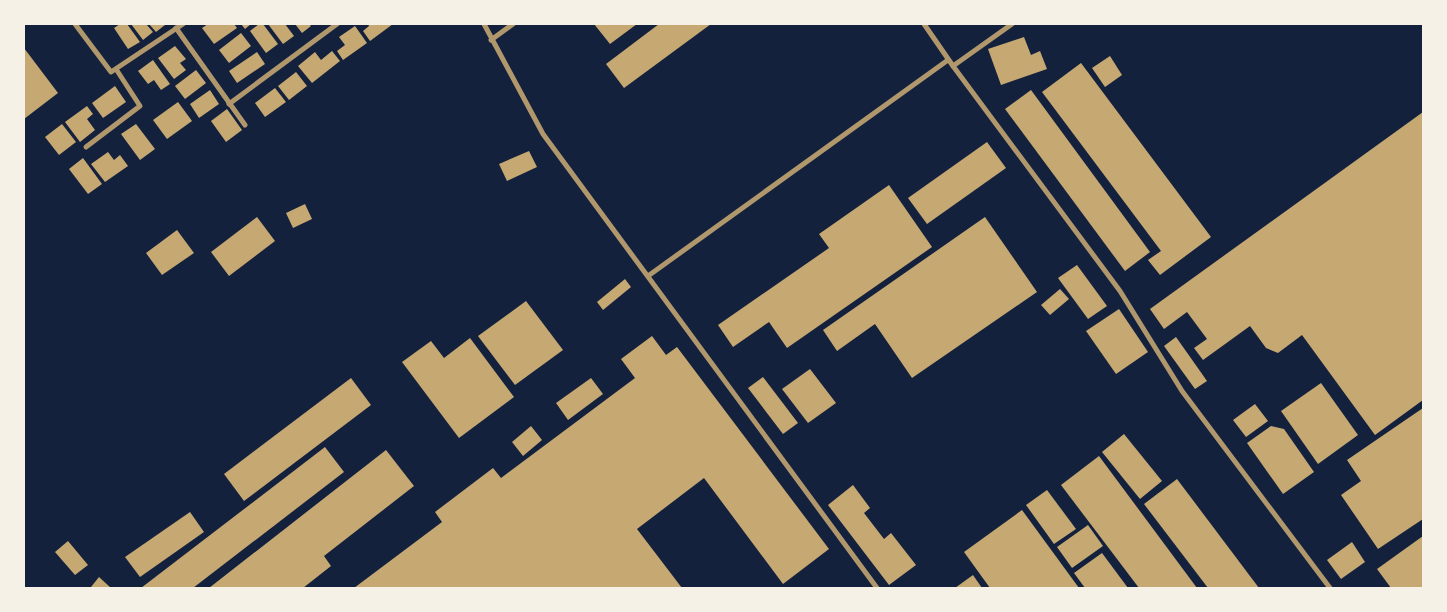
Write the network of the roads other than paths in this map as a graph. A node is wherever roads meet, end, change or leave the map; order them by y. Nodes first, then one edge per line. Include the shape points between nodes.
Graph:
1 (75, 24) edge
2 (183, 24) edge
3 (336, 24) edge
4 (484, 24) edge
5 (513, 24) edge
6 (924, 24) edge
7 (1012, 24) edge
8 (176, 28) junction
9 (491, 40) junction
10 (948, 60) junction
11 (953, 66) junction
12 (116, 69) junction
13 (229, 104) junction
14 (245, 125) dead end
15 (86, 147) dead end
16 (648, 276) junction
17 (877, 588) edge
18 (1330, 588) edge

1 - 12 street via 111,72
2 - 8 street
3 - 13 street
4 - 9 street
5 - 9 street
6 - 10 street
7 - 11 street
8 - 12 street
8 - 13 street
9 - 16 street via 543,134
10 - 11 street
10 - 16 street
11 - 18 street via 1120,291 1182,391
12 - 15 street via 140,106
13 - 14 street
16 - 17 street

